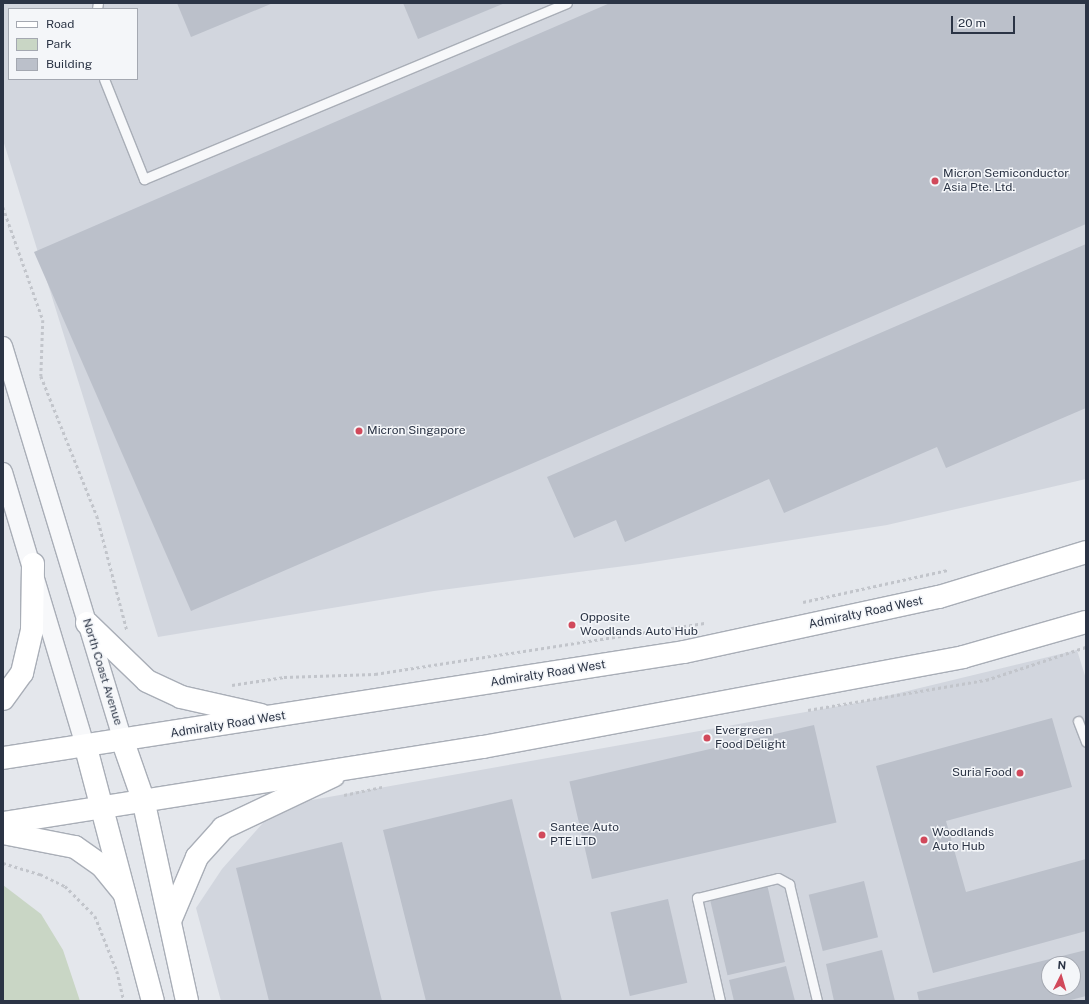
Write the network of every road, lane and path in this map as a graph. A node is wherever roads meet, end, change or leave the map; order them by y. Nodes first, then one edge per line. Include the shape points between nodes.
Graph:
1 (568, 3) edge
2 (104, 80) edge
3 (3, 207) edge
4 (3, 346) edge
5 (3, 472) edge
6 (1086, 552) edge
7 (33, 564) junction
8 (953, 569) dead end
9 (800, 603) dead end
10 (715, 622) dead end
11 (1086, 622) edge
12 (87, 623) junction
13 (128, 632) dead end
14 (1086, 647) edge
15 (224, 686) dead end
16 (3, 699) edge
17 (800, 711) dead end
18 (272, 718) junction
19 (1078, 721) dead end
20 (123, 742) junction
21 (1086, 742) edge
22 (86, 748) junction
23 (3, 758) edge
24 (354, 766) junction
25 (388, 786) dead end
26 (341, 796) dead end
27 (143, 798) junction
28 (102, 806) junction
29 (3, 823) edge
30 (3, 833) edge
31 (3, 863) edge
32 (124, 893) junction
33 (170, 921) junction
34 (124, 1001) edge
35 (153, 1001) edge
36 (187, 1001) edge
37 (720, 1001) edge
38 (817, 1001) edge

1 - 2 lane via 144,179
3 - 13 path via 43,320 41,376 97,516
4 - 12 street, North Coast Avenue
5 - 7 street
6 - 18 main road, Admiralty Road West via 939,597 684,652
7 - 16 main road via 32,630 22,673
7 - 22 street
8 - 9 path
10 - 15 path via 375,674 284,677
11 - 24 main road via 963,658 483,747
12 - 18 main road via 147,681 181,697
12 - 20 street, North Coast Avenue
14 - 17 path via 986,680
18 - 20 main road, Admiralty Road West
19 - 21 lane
20 - 22 main road, Admiralty Road West
20 - 27 main road, North Coast Avenue
22 - 23 main road, Admiralty Road West
22 - 28 main road
24 - 27 main road
24 - 33 main road via 223,828 197,857
25 - 26 path
27 - 28 main road
27 - 33 main road, North Coast Avenue
28 - 29 main road
28 - 32 main road
30 - 32 main road via 75,847 102,866
31 - 34 path via 40,874 65,886 95,916 117,971
32 - 35 main road
33 - 36 main road, North Coast Avenue
37 - 38 lane via 697,898 778,878 789,884

